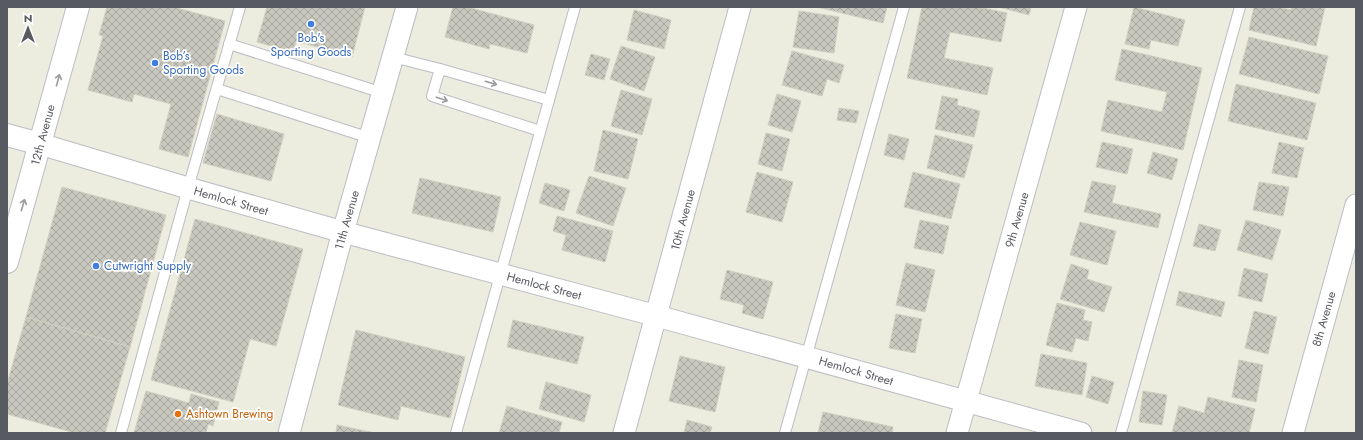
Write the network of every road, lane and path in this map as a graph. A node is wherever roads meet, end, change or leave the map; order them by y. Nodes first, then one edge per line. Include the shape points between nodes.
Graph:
1 (78, 7) edge
2 (240, 7) edge
3 (407, 7) edge
4 (574, 7) edge
5 (740, 7) edge
6 (904, 7) edge
7 (1076, 7) edge
8 (1240, 7) edge
9 (230, 44) junction
10 (393, 57) junction
11 (440, 69) junction
12 (216, 89) junction
13 (383, 93) junction
14 (549, 100) junction
15 (540, 131) junction
16 (7, 135) edge
17 (370, 138) junction
18 (40, 144) junction
19 (188, 188) junction
20 (1356, 205) edge
21 (343, 232) junction
22 (9, 248) edge
23 (500, 274) junction
24 (657, 316) junction
25 (806, 357) junction
26 (966, 401) junction
27 (121, 433) edge
28 (289, 433) edge
29 (456, 433) edge
30 (624, 433) edge
31 (785, 433) edge
32 (957, 433) edge
33 (1081, 433) edge
34 (1122, 433) edge
35 (1293, 433) edge

18 -> 1 street, 12th Avenue
2 - 9 lane
3 - 10 street, 11th Avenue
4 - 14 lane
5 - 24 street, 10th Avenue
6 - 25 lane
7 - 26 street, 9th Avenue
8 - 34 lane
9 - 12 lane
9 - 13 lane
10 - 11 lane
10 - 13 street, 11th Avenue
11 -> 14 lane
11 -> 15 lane via 432,96
12 - 17 lane
12 - 19 lane
13 - 17 street, 11th Avenue
14 - 15 lane
15 - 23 lane
16 - 18 street, Hemlock Street
17 - 21 street, 11th Avenue
18 - 19 street, Hemlock Street
22 -> 18 street, 12th Avenue
19 - 21 street, Hemlock Street
19 - 27 lane
20 - 35 street, 8th Avenue
21 - 23 street, Hemlock Street
21 - 28 street, 11th Avenue
23 - 24 street, Hemlock Street
23 - 29 lane
24 - 25 street, Hemlock Street
24 - 30 street, 10th Avenue
25 - 26 street, Hemlock Street
25 - 31 lane
26 - 32 street, 9th Avenue
26 - 33 street, Hemlock Street

